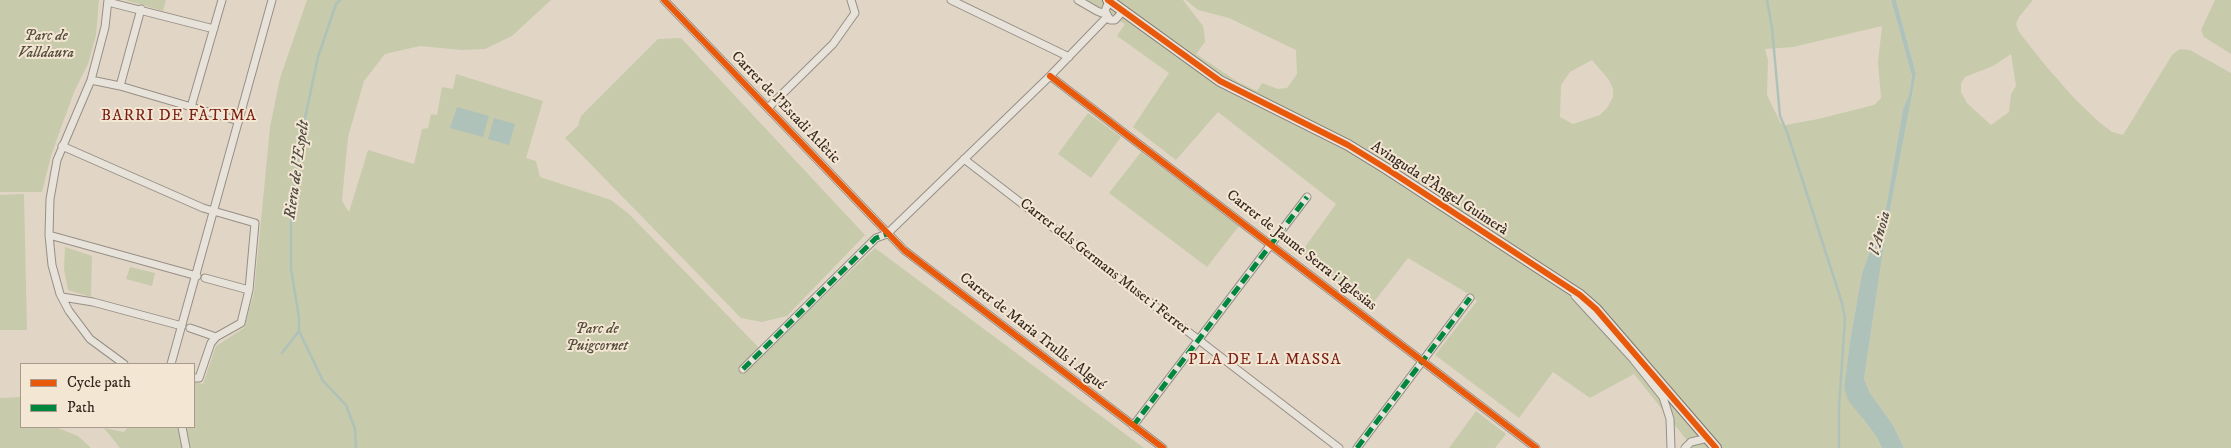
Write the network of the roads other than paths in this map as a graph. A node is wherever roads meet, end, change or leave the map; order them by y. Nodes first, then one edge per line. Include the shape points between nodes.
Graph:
1 (222, 0) edge
2 (272, 0) edge
3 (664, 0) edge
4 (851, 0) edge
5 (951, 0) edge
6 (1078, 0) edge
7 (1109, 0) edge
8 (108, 1) edge
9 (141, 9) junction
10 (1124, 10) junction
11 (1106, 14) junction
12 (214, 29) junction
13 (1069, 57) junction
14 (1050, 76) junction
15 (91, 80) junction
16 (120, 86) junction
17 (191, 107) junction
18 (768, 108) junction
19 (239, 121) junction
20 (62, 146) junction
21 (964, 159) junction
22 (1307, 197) dead end
23 (215, 211) junction
24 (887, 234) junction
25 (49, 235) junction
26 (1272, 244) junction
27 (197, 276) junction
28 (205, 278) dead end
29 (1563, 283) junction
30 (249, 290) junction
31 (62, 297) junction
32 (1470, 298) dead end
33 (182, 326) junction
34 (190, 328) dead end
35 (216, 337) junction
36 (1198, 340) junction
37 (1423, 361) junction
38 (123, 363) edge
39 (171, 363) edge
40 (743, 368) dead end
41 (195, 378) edge
42 (1133, 426) junction
43 (182, 428) edge
44 (1708, 438) junction
45 (186, 448) edge
46 (1163, 448) edge
47 (1339, 448) edge
48 (1357, 448) edge
49 (1536, 448) edge
50 (1671, 448) edge
51 (1685, 448) edge
52 (1701, 448) edge
53 (1716, 448) edge

1 - 12 street
2 - 19 street
3 - 18 street, Carrer de l'Estadi Atlètic
4 - 18 street via 855,13 834,44
5 - 13 street
6 - 11 street
7 - 10 street, Avinguda d'Àngel Guimerà
7 - 11 street
8 - 9 street
8 - 15 street via 105,27
9 - 12 street
9 - 16 street
10 - 11 street via 1115,20
10 - 29 street, Avinguda d'Àngel Guimerà via 1220,81 1348,145
11 - 13 street
12 - 17 street
13 - 14 street
14 - 21 street
14 - 26 street, Carrer de Jaume Serra i Iglesias
15 - 16 street
15 - 20 street
16 - 17 street
17 - 19 street
18 - 24 street, Carrer de l'Estadi Atlètic
19 - 23 street
20 - 23 street
20 - 25 street via 50,199
21 - 24 street
21 - 36 street, Carrer dels Germans Muset i Ferrer
22 - 26 street
23 - 27 street
23 - 30 street via 255,223
24 - 40 street via 876,238
24 - 42 street, Carrer de Maria Trulls i Algué
25 - 27 street
25 - 31 street via 52,265
26 - 36 street
26 - 37 street, Carrer de Jaume Serra i Iglesias
27 - 33 street
28 - 30 street
29 - 44 street, Avinguda d'Àngel Guimerà via 1596,309
29 - 50 street via 1633,359 1663,397 1670,419
30 - 35 street via 241,323
31 - 33 street
31 - 38 street via 90,339
32 - 37 street
33 - 39 street
34 - 35 street
35 - 41 street via 199,378
36 - 42 street
36 - 47 street, Carrer dels Germans Muset i Ferrer
37 - 48 street
37 - 49 street, Carrer de Jaume Serra i Iglesias
42 - 46 street, Carrer de Maria Trulls i Algué
43 - 45 street
44 - 51 street via 1691,442
44 - 52 street
44 - 53 street, Avinguda d'Àngel Guimerà

